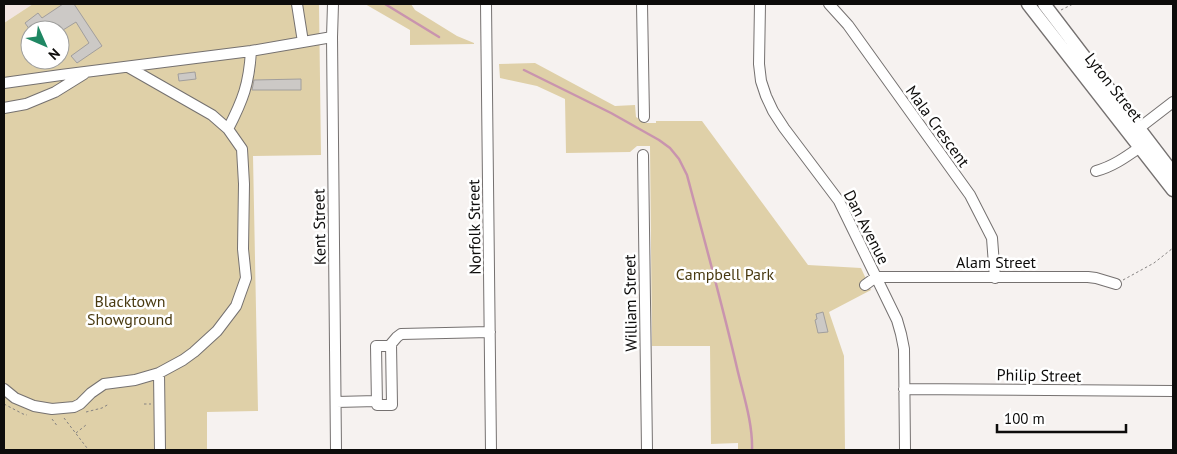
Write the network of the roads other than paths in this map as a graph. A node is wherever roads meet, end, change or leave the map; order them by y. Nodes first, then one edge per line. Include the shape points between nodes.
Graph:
1 (297, 4) edge
2 (333, 4) edge
3 (486, 4) edge
4 (642, 4) edge
5 (760, 4) edge
6 (829, 4) edge
7 (1028, 4) edge
8 (1044, 4) edge
9 (332, 38) junction
10 (303, 42) junction
11 (251, 51) junction
12 (128, 67) junction
13 (87, 72) junction
14 (4, 84) edge
15 (1173, 102) edge
16 (4, 108) edge
17 (644, 117) dead end
18 (228, 129) junction
19 (1135, 131) junction
20 (1144, 144) junction
21 (642, 155) dead end
22 (1096, 170) dead end
23 (1173, 173) edge
24 (1173, 190) edge
25 (876, 277) junction
26 (995, 278) junction
27 (1116, 284) road end
28 (865, 285) dead end
29 (490, 332) junction
30 (391, 346) junction
31 (158, 373) junction
32 (904, 389) junction
33 (4, 390) edge
34 (1173, 391) edge
35 (376, 401) junction
36 (336, 402) junction
37 (160, 450) edge
38 (336, 450) edge
39 (491, 450) edge
40 (647, 450) edge
41 (905, 450) edge

1 - 10 street
2 - 9 street, Kent Street
3 - 29 street, Norfolk Street
4 - 17 street
5 - 25 street, Dan Avenue via 759,64 766,96 784,128 838,201
6 - 26 street, Mala Crescent via 848,25 970,195 992,238
7 - 19 main road, Lyton Street
8 - 19 main road, Lyton Street
9 - 10 street
9 - 36 street, Kent Street
10 - 11 street
11 - 12 street
11 - 18 street via 247,86
12 - 13 street
12 - 18 street via 212,115
13 - 14 street
13 - 16 street via 55,92 26,104
15 - 19 street
18 - 31 street via 242,149 246,278 236,306 217,331 183,360
19 - 20 main road, Lyton Street
20 - 22 street via 1108,167
20 - 23 main road, Lyton Street
20 - 24 main road, Lyton Street
21 - 40 street, William Street
25 - 26 street, Alam Street
25 - 28 street
25 - 32 street, Dan Avenue via 901,334
26 - 27 street, Alam Street via 1088,277
29 - 30 street via 401,334
29 - 39 street, Norfolk Street
30 - 35 street via 376,346
30 - 35 street via 392,405 377,406
31 - 33 street via 104,384 74,407 52,409 34,406
31 - 37 street
32 - 34 street, Philip Street
32 - 41 street, Dan Avenue
35 - 36 street
36 - 38 street, Kent Street

